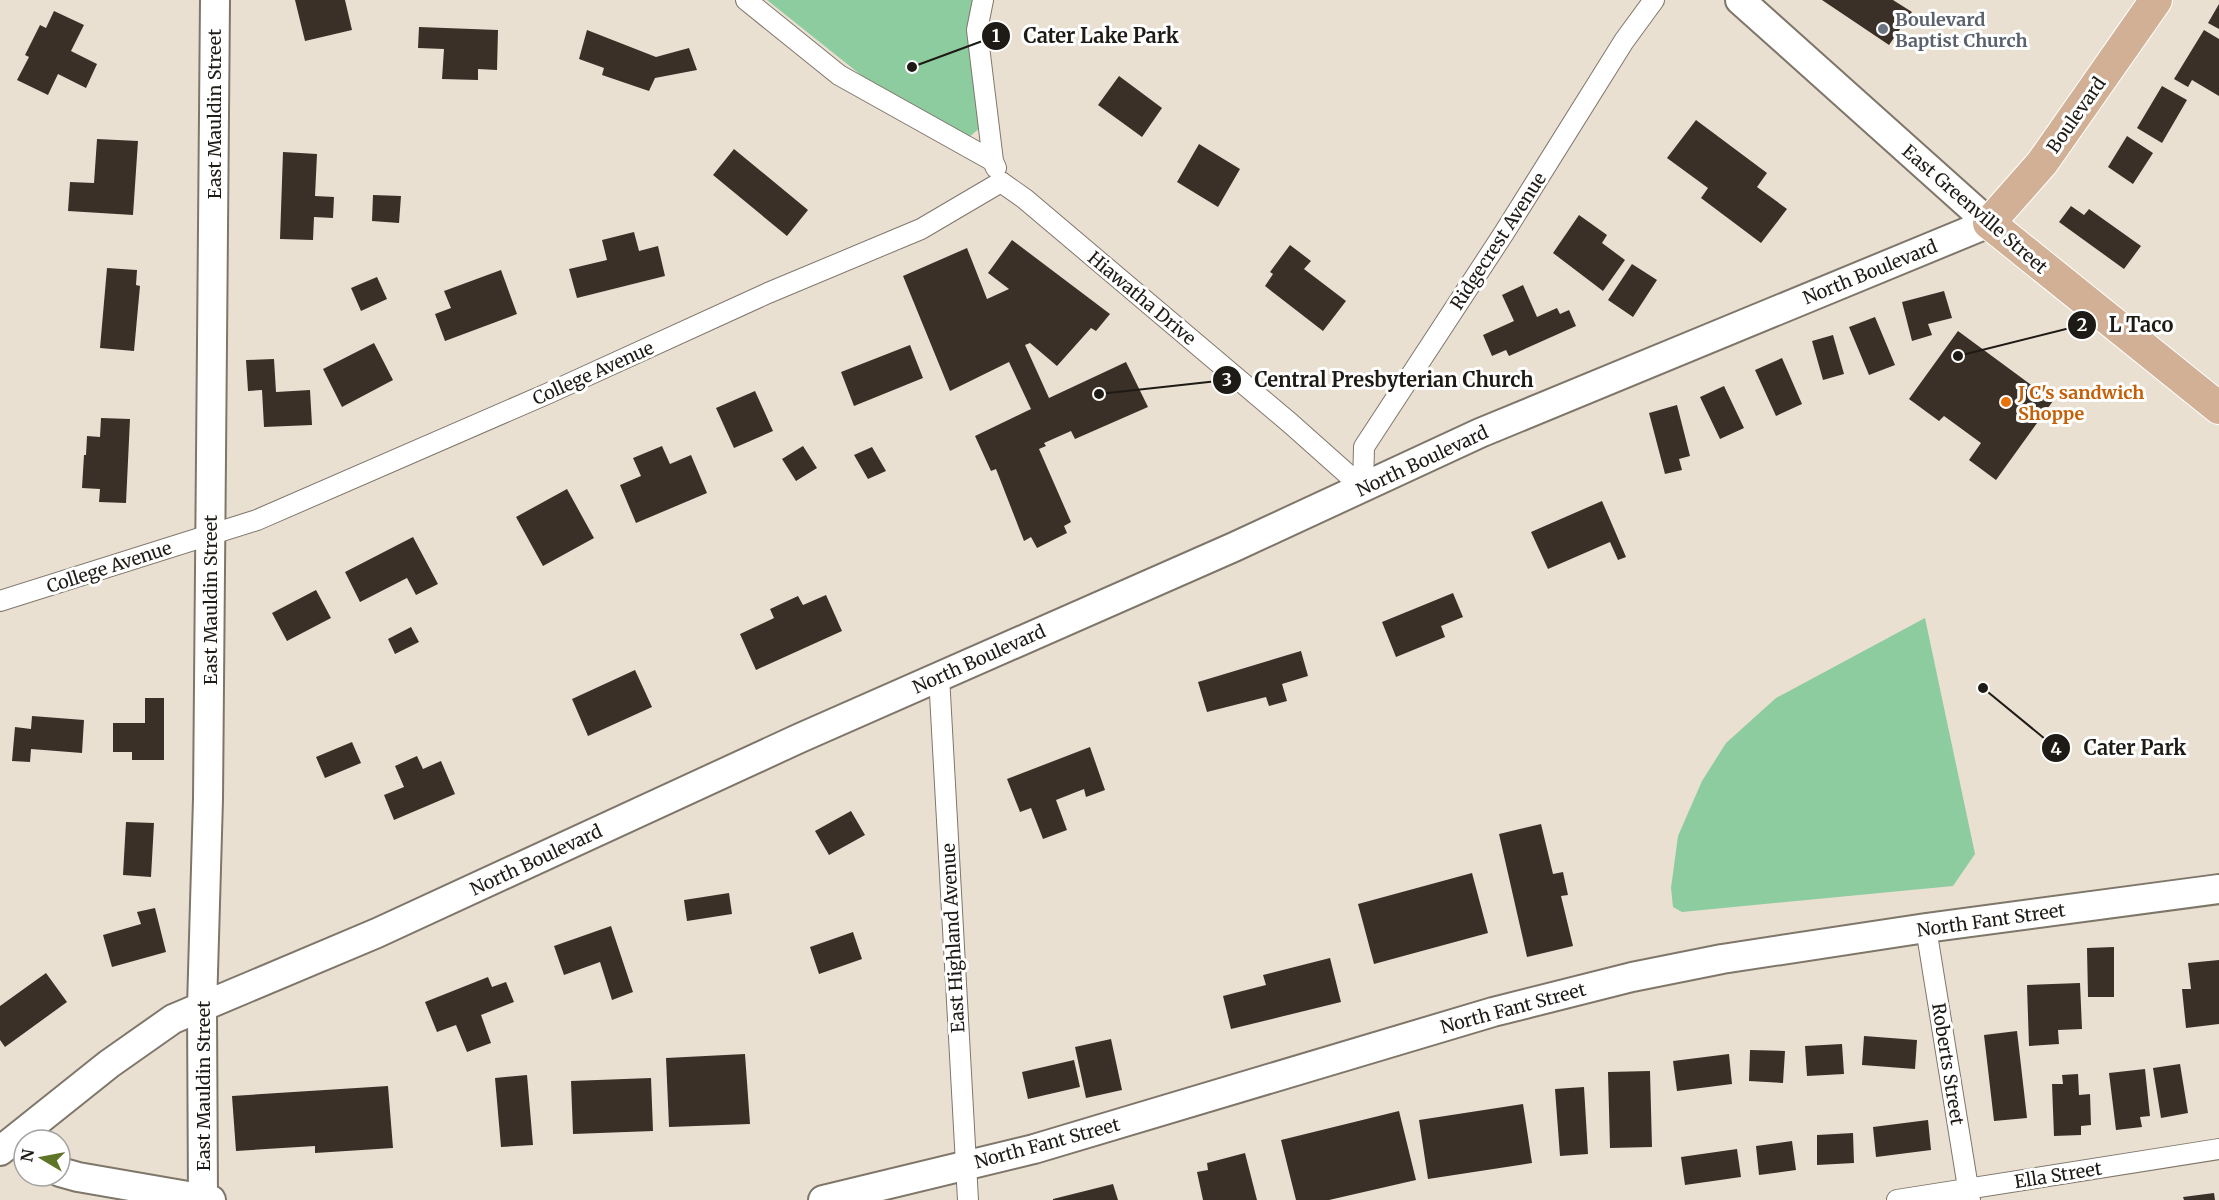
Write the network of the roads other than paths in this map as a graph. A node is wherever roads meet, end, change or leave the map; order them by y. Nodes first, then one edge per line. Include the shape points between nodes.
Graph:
1 (215, 0) edge
2 (746, 0) edge
3 (983, 0) edge
4 (1654, 0) edge
5 (1740, 0) edge
6 (2156, 0) edge
7 (993, 161) junction
8 (1001, 182) junction
9 (1989, 224) junction
10 (2219, 408) edge
11 (1363, 488) junction
12 (210, 535) junction
13 (0, 601) edge
14 (939, 676) junction
15 (2219, 889) edge
16 (1926, 928) junction
17 (202, 1006) junction
18 (2219, 1149) edge
19 (0, 1153) edge
20 (966, 1165) junction
21 (72, 1175) edge
22 (1969, 1194) edge
23 (206, 1200) edge
24 (824, 1200) edge
25 (968, 1200) edge
26 (1897, 1200) edge

1 - 12 street, East Mauldin Street
2 - 7 street via 839,75
3 - 7 street via 977,30
4 - 11 street, Ridgecrest Avenue via 1364,447
5 - 9 street, East Greenville Street
6 - 9 main road, Boulevard via 2042,163
7 - 8 street
8 - 11 street, Hiawatha Drive
8 - 12 street, College Avenue via 921,229 257,520
9 - 10 main road, East Greenville Street
9 - 11 street, North Boulevard via 1480,433
11 - 14 street, North Boulevard
12 - 13 street, College Avenue
12 - 17 street, East Mauldin Street
14 - 17 street, North Boulevard via 377,933
14 - 20 street, East Highland Avenue
15 - 16 street, North Fant Street
16 - 20 street, North Fant Street via 1722,959 1574,991 1034,1149
16 - 22 street, Roberts Street
17 - 19 street, North Boulevard via 173,1019 118,1057
17 - 23 street, East Mauldin Street
18 - 22 street, Ella Street
20 - 24 street, North Fant Street
20 - 25 street, East Highland Avenue
21 - 23 street
22 - 26 street, Ella Street

